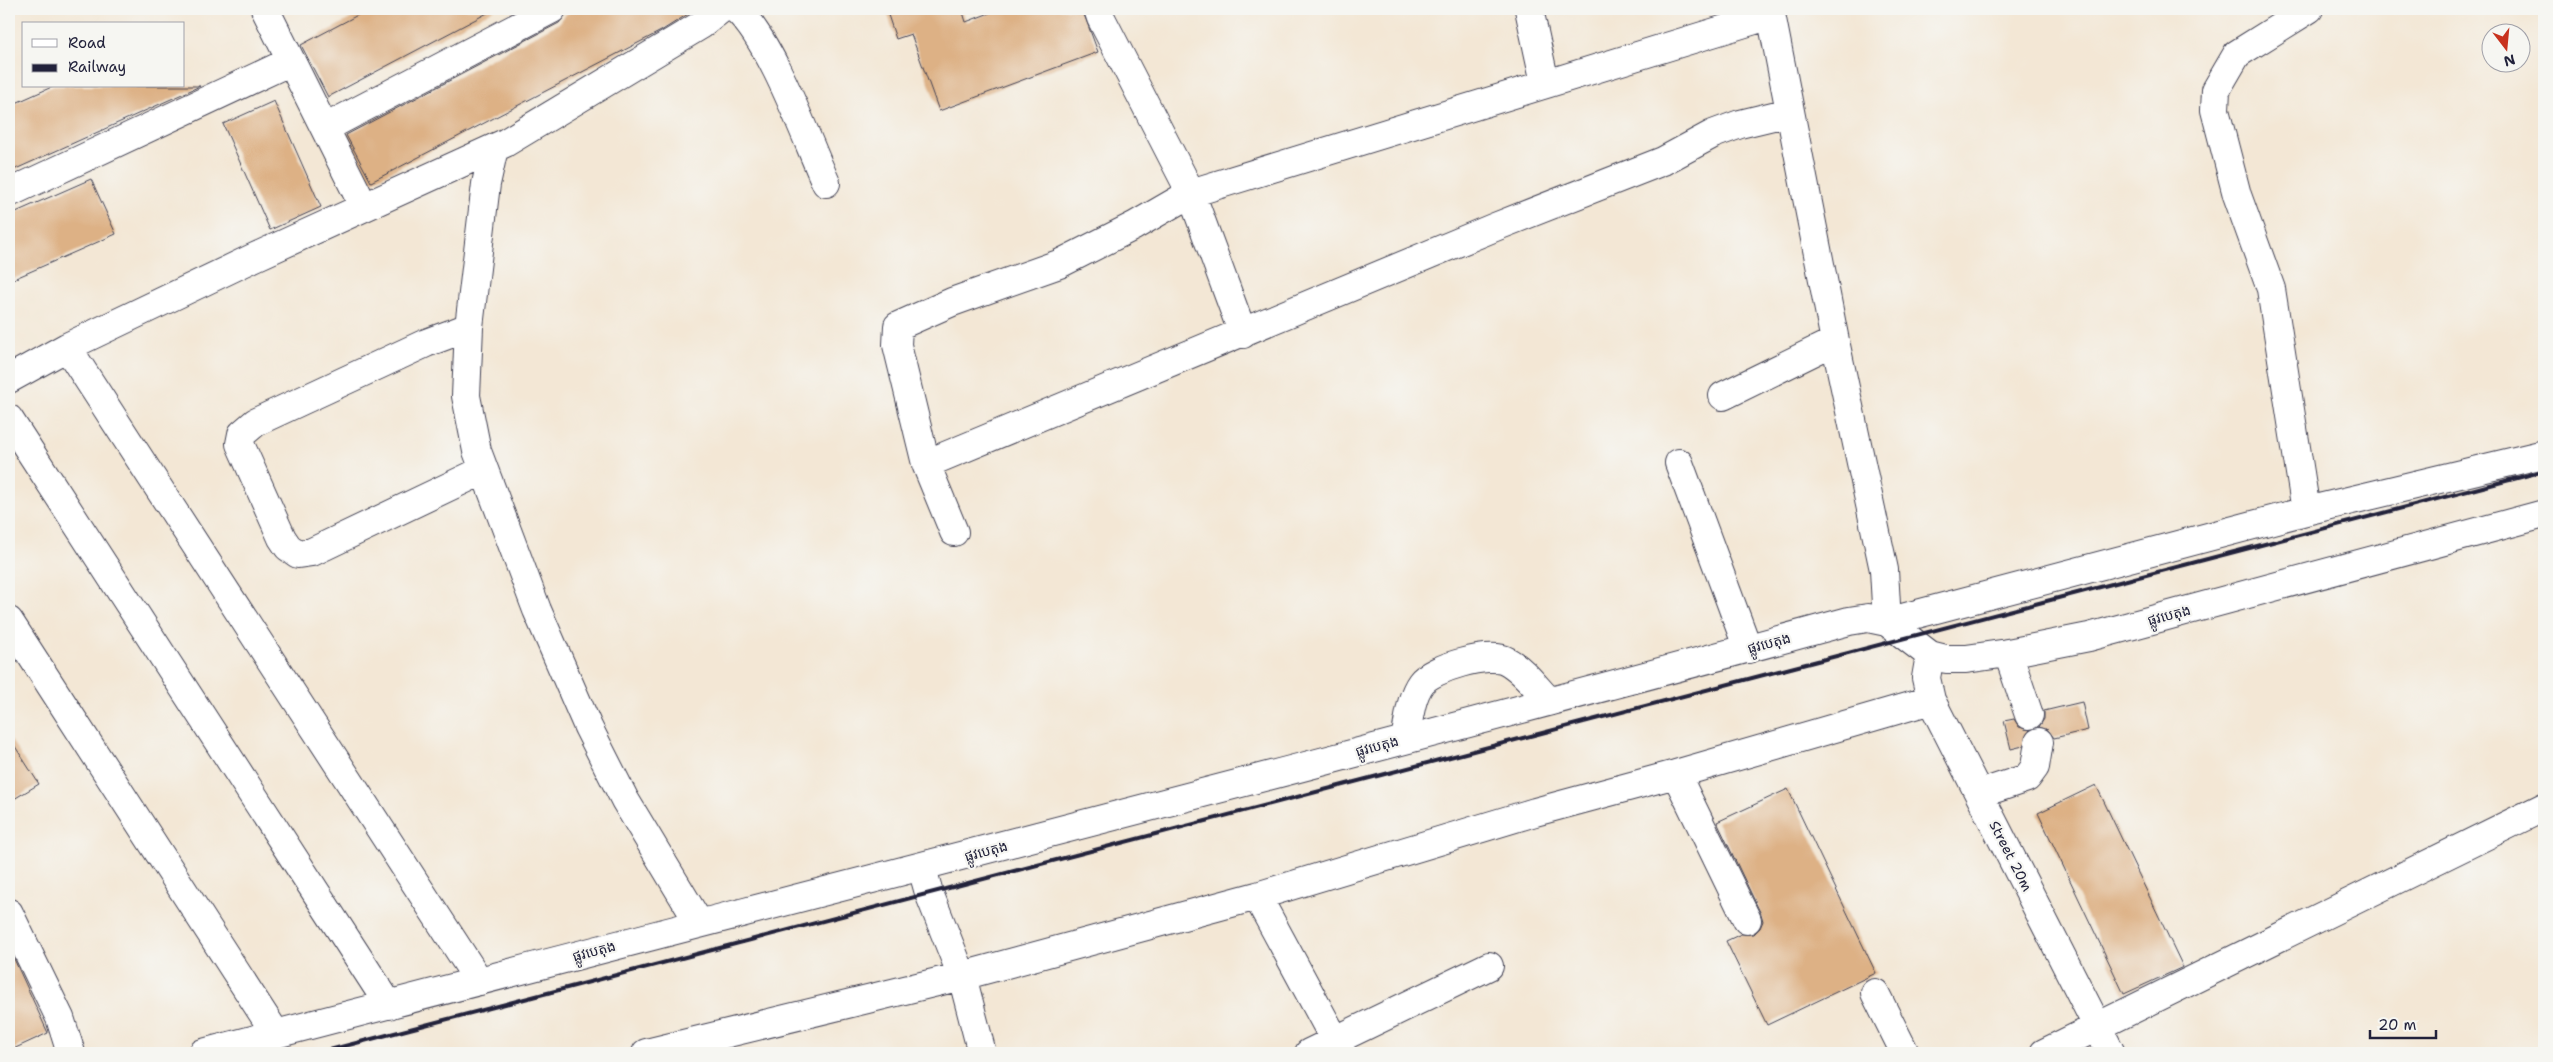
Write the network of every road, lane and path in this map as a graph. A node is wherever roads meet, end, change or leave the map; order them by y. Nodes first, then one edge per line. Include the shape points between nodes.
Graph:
1 (265, 9) edge
2 (552, 9) edge
3 (720, 9) edge
4 (736, 9) edge
5 (1098, 9) edge
6 (1529, 9) edge
7 (2309, 9) edge
8 (1770, 12) edge
9 (291, 61) junction
10 (1545, 84) junction
11 (1789, 112) junction
12 (325, 128) junction
13 (494, 148) junction
14 (826, 183) dead end
15 (9, 193) edge
16 (1191, 193) junction
17 (364, 207) junction
18 (469, 327) junction
19 (1242, 334) junction
20 (1835, 342) junction
21 (67, 347) junction
22 (9, 379) edge
23 (1723, 396) dead end
24 (9, 419) edge
25 (2544, 454) edge
26 (1679, 463) dead end
27 (926, 464) junction
28 (484, 470) junction
29 (2306, 511) junction
30 (2544, 514) edge
31 (954, 532) dead end
32 (9, 621) edge
33 (1887, 622) junction
34 (1748, 649) junction
35 (2008, 653) junction
36 (1930, 654) junction
37 (1931, 700) junction
38 (1549, 701) junction
39 (2029, 715) dead end
40 (1405, 739) junction
41 (2039, 742) dead end
42 (1676, 774) junction
43 (1979, 794) junction
44 (2544, 807) edge
45 (922, 868) junction
46 (1257, 896) junction
47 (9, 913) edge
48 (1747, 920) dead end
49 (699, 923) junction
50 (1488, 966) dead end
51 (962, 976) junction
52 (479, 981) junction
53 (1876, 992) dead end
54 (389, 1005) junction
55 (2098, 1027) junction
56 (276, 1034) junction
57 (1338, 1047) edge
58 (72, 1053) edge
59 (203, 1053) edge
60 (646, 1053) edge
61 (982, 1053) edge
62 (1309, 1053) edge
63 (1905, 1053) edge
64 (2044, 1053) edge
65 (2112, 1053) edge

1 - 9 street
2 - 12 street
3 - 13 street via 701,26
4 - 14 street via 753,30 777,72
5 - 16 street
6 - 10 street
7 - 29 street via 2237,54 2216,90 2215,110 2237,195 2271,289
8 - 10 street
8 - 11 street
9 - 12 street
9 - 15 street
10 - 16 street
11 - 19 street via 1713,134 1663,161 1495,227
11 - 20 street
12 - 17 street
13 - 17 street
13 - 18 street via 486,184
16 - 19 street
16 - 27 street via 1059,264 952,302 898,326 897,345
17 - 21 street
18 - 28 street via 466,396
18 - 28 street via 426,343 256,422 242,434 240,444 282,538 298,554 312,552
19 - 27 street
20 - 23 street
20 - 33 street via 1884,570
21 - 22 street
21 - 52 street
24 - 54 street
25 - 29 street
26 - 34 street
27 - 31 street
28 - 49 street via 537,610 588,727 625,800
29 - 33 street
30 - 35 street, ផ្លូវបេតុង via 2089,637
32 - 56 street
33 - 34 street, ផ្លូវបេតុង via 1868,618 1850,621
33 - 36 street, ផ្លូវបេតុង
34 - 38 street, ផ្លូវបេតុង
35 - 36 street, ផ្លូវបេតុង via 1966,659 1946,659
35 - 39 street
36 - 37 street, Street 20m via 1926,678
37 - 42 street
37 - 43 street, Street 20m
38 - 40 street, ផ្លូវបេតុង
38 - 40 street via 1505,659 1479,659 1429,675 1422,682 1416,691
40 - 45 street, ផ្លូវបេតុង
41 - 43 street via 2035,767 2027,778
42 - 46 street via 1535,812
42 - 48 street
43 - 55 street, Street 20m
44 - 55 street
45 - 49 street, ផ្លូវបេតុង
45 - 51 street
46 - 51 street
46 - 57 street
47 - 58 street via 60,1018
49 - 52 street, ផ្លូវបេតុង
50 - 57 street
51 - 60 street
51 - 61 street
52 - 54 street, ផ្លូវបេតុង
53 - 63 street
54 - 56 street, ផ្លូវបេតុង
55 - 64 street
55 - 65 street, Street 20m
56 - 59 street, ផ្លូវបេតុង
57 - 62 street

